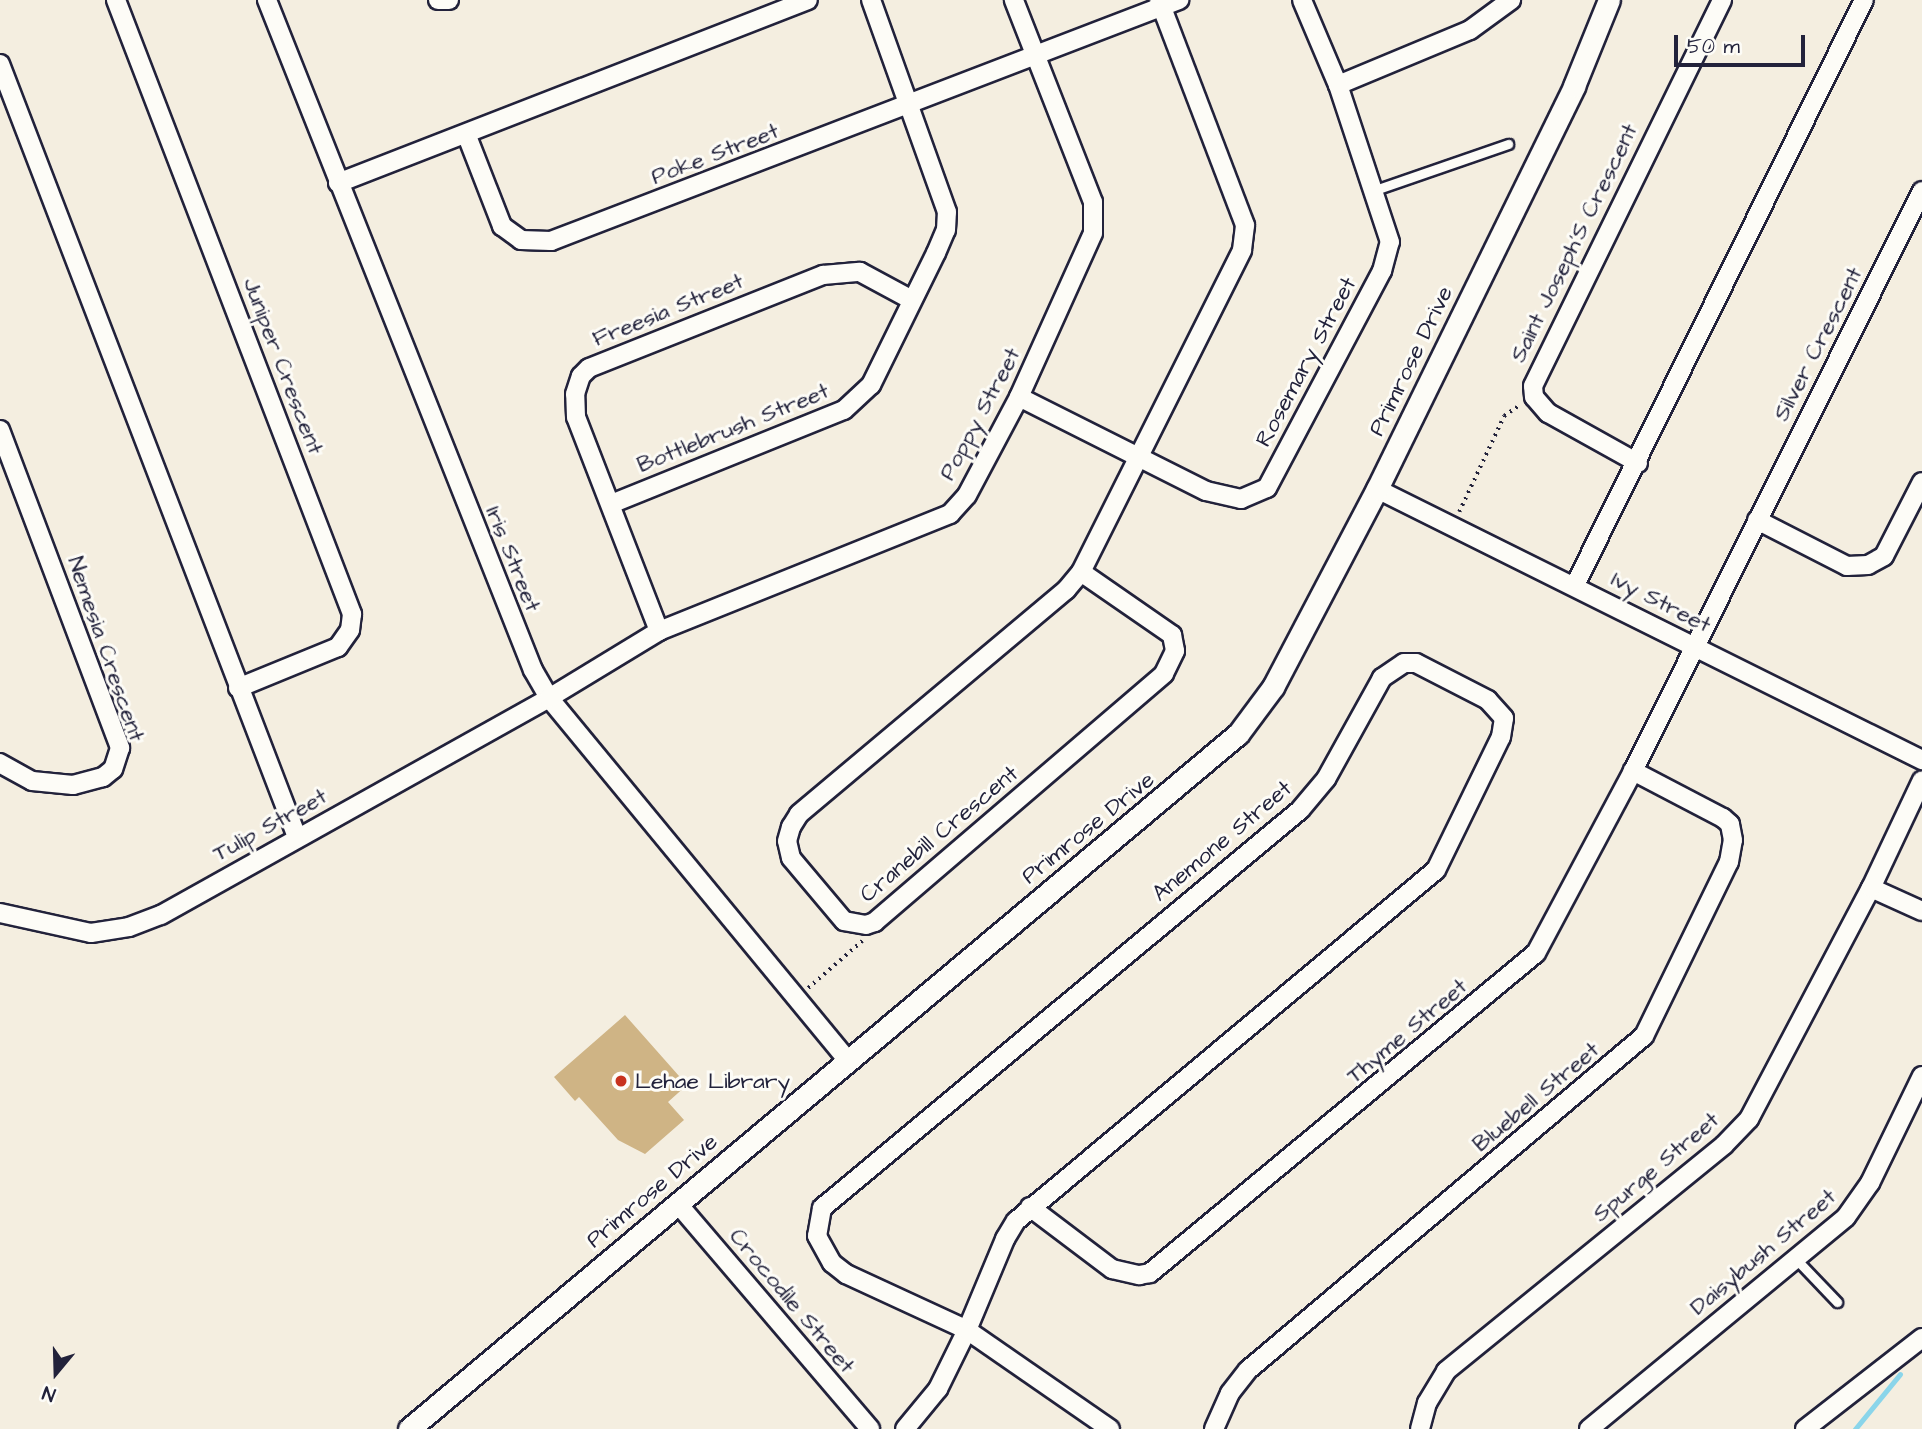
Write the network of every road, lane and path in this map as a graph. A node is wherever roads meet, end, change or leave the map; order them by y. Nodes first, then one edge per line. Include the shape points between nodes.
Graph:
1 (116, 0) edge
2 (267, 0) edge
3 (438, 0) edge
4 (449, 0) edge
5 (808, 0) edge
6 (872, 0) edge
7 (1014, 0) edge
8 (1179, 0) edge
9 (1302, 0) edge
10 (1511, 0) edge
11 (1609, 0) edge
12 (1624, 0) edge
13 (1722, 0) edge
14 (1864, 0) edge
15 (1160, 3) edge
16 (1037, 57) junction
17 (0, 64) edge
18 (1338, 85) junction
19 (1574, 86) junction
20 (910, 107) junction
21 (467, 136) junction
22 (1508, 144) dead end
23 (338, 183) junction
24 (1375, 190) junction
25 (1922, 191) edge
26 (912, 300) junction
27 (1019, 397) junction
28 (1534, 397) junction
29 (0, 430) edge
30 (1139, 458) junction
31 (1638, 463) junction
32 (1922, 482) edge
33 (1377, 489) junction
34 (611, 504) junction
35 (1757, 520) junction
36 (1453, 526) junction
37 (1082, 572) junction
38 (1575, 585) junction
39 (659, 631) junction
40 (1695, 647) junction
41 (238, 688) junction
42 (549, 698) junction
43 (1922, 760) edge
44 (0, 763) edge
45 (1633, 771) junction
46 (1922, 780) edge
47 (297, 838) junction
48 (1871, 888) junction
49 (1922, 911) edge
50 (0, 913) edge
51 (866, 925) junction
52 (797, 998) junction
53 (847, 1059) junction
54 (1922, 1076) edge
55 (678, 1204) junction
56 (1030, 1207) junction
57 (1796, 1258) junction
58 (1837, 1302) dead end
59 (967, 1330) junction
60 (1922, 1339) edge
61 (409, 1429) edge
62 (870, 1429) edge
63 (905, 1429) edge
64 (1110, 1429) edge
65 (1214, 1429) edge
66 (1420, 1429) edge
67 (1589, 1429) edge
68 (1805, 1429) edge

1 - 41 street, Juniper Crescent via 352,614 350,630 338,647
2 - 23 street, Iris Street
3 - 4 street
5 - 21 street
6 - 20 street, Bottlebrush Street
7 - 16 street, Poppy Street
8 - 15 street, Poke Street
9 - 18 street, Rosemary Street
10 - 18 street via 1470,30
11 - 19 street, Primrose Drive
12 - 19 street, Primrose Drive
13 - 28 street, Saint Joseph'S Crescent via 1536,371
14 - 31 street
15 - 16 street, Poke Street
15 - 30 street, Cranebill Crescent via 1245,225 1245,238
16 - 20 street, Poke Street
16 - 27 street, Poppy Street via 1093,202 1095,219 1090,249
17 - 41 street
18 - 24 street, Rosemary Street
19 - 33 street, Primrose Drive
20 - 21 street, Poke Street via 535,244 502,226
20 - 26 street, Bottlebrush Street via 947,212 946,230
21 - 23 street
22 - 24 lane
23 - 42 street, Iris Street via 516,631
24 - 30 street, Rosemary Street via 1390,242 1382,271 1267,488 1250,498 1229,499
25 - 35 street, Silver Crescent
26 - 34 street, Bottlebrush Street via 859,401
26 - 34 street, Freesia Street via 860,272 843,270 589,368 577,384 573,406
27 - 30 street, Rosemary Street
27 - 39 street, Poppy Street via 967,495 944,518
28 - 31 street, Saint Joseph'S Crescent via 1548,413
28 - 36 path via 1504,416
29 - 44 street, Nemesia Crescent via 120,748 113,769 103,777 73,785 32,781
30 - 37 street, Cranebill Crescent
31 - 38 street
32 - 35 street via 1884,556 1868,565 1847,566
33 - 36 street, Ivy Street
33 - 53 street, Primrose Drive via 1273,687 1238,734
34 - 39 street, Freesia Street
35 - 40 street, Silver Crescent
36 - 38 street, Ivy Street
37 - 51 street, Cranebill Crescent via 799,814 791,827 787,841 791,858 844,920
37 - 51 street, Cranebill Crescent via 1172,635 1175,652 1164,674
38 - 40 street, Ivy Street
39 - 42 street, Poppy Street
40 - 43 street, Ivy Street
40 - 45 street, Thyme Street
41 - 47 street
42 - 47 street, Tulip Street
42 - 52 street, Iris Street
45 - 56 street, Thyme Street via 1536,953 1160,1268 1139,1275 1112,1269
45 - 65 street, Bluebell Street via 1723,818 1730,824 1734,840 1729,862 1644,1036 1248,1370 1230,1393
46 - 48 street, Spurge Street
47 - 50 street, Tulip Street via 161,915 129,927 90,933
48 - 49 street
48 - 66 street, Spurge Street via 1749,1119 1446,1371 1427,1403
51 - 52 path via 862,942
52 - 53 street, Iris Street
53 - 55 street, Primrose Drive
54 - 57 street, Daisybush Street via 1859,1202
55 - 61 street, Primrose Drive
55 - 62 street, Crocodile Street
56 - 59 street, Anemone Street via 1009,1230
56 - 59 street, Anemone Street via 1436,870 1501,737 1504,718 1500,710 1416,663 1392,669 1382,678 1326,779 1300,810 830,1198 817,1221 817,1236 832,1263 859,1281
57 - 58 lane
57 - 67 street, Daisybush Street
59 - 63 street, Anemone Street via 938,1389
59 - 64 street
60 - 68 street

